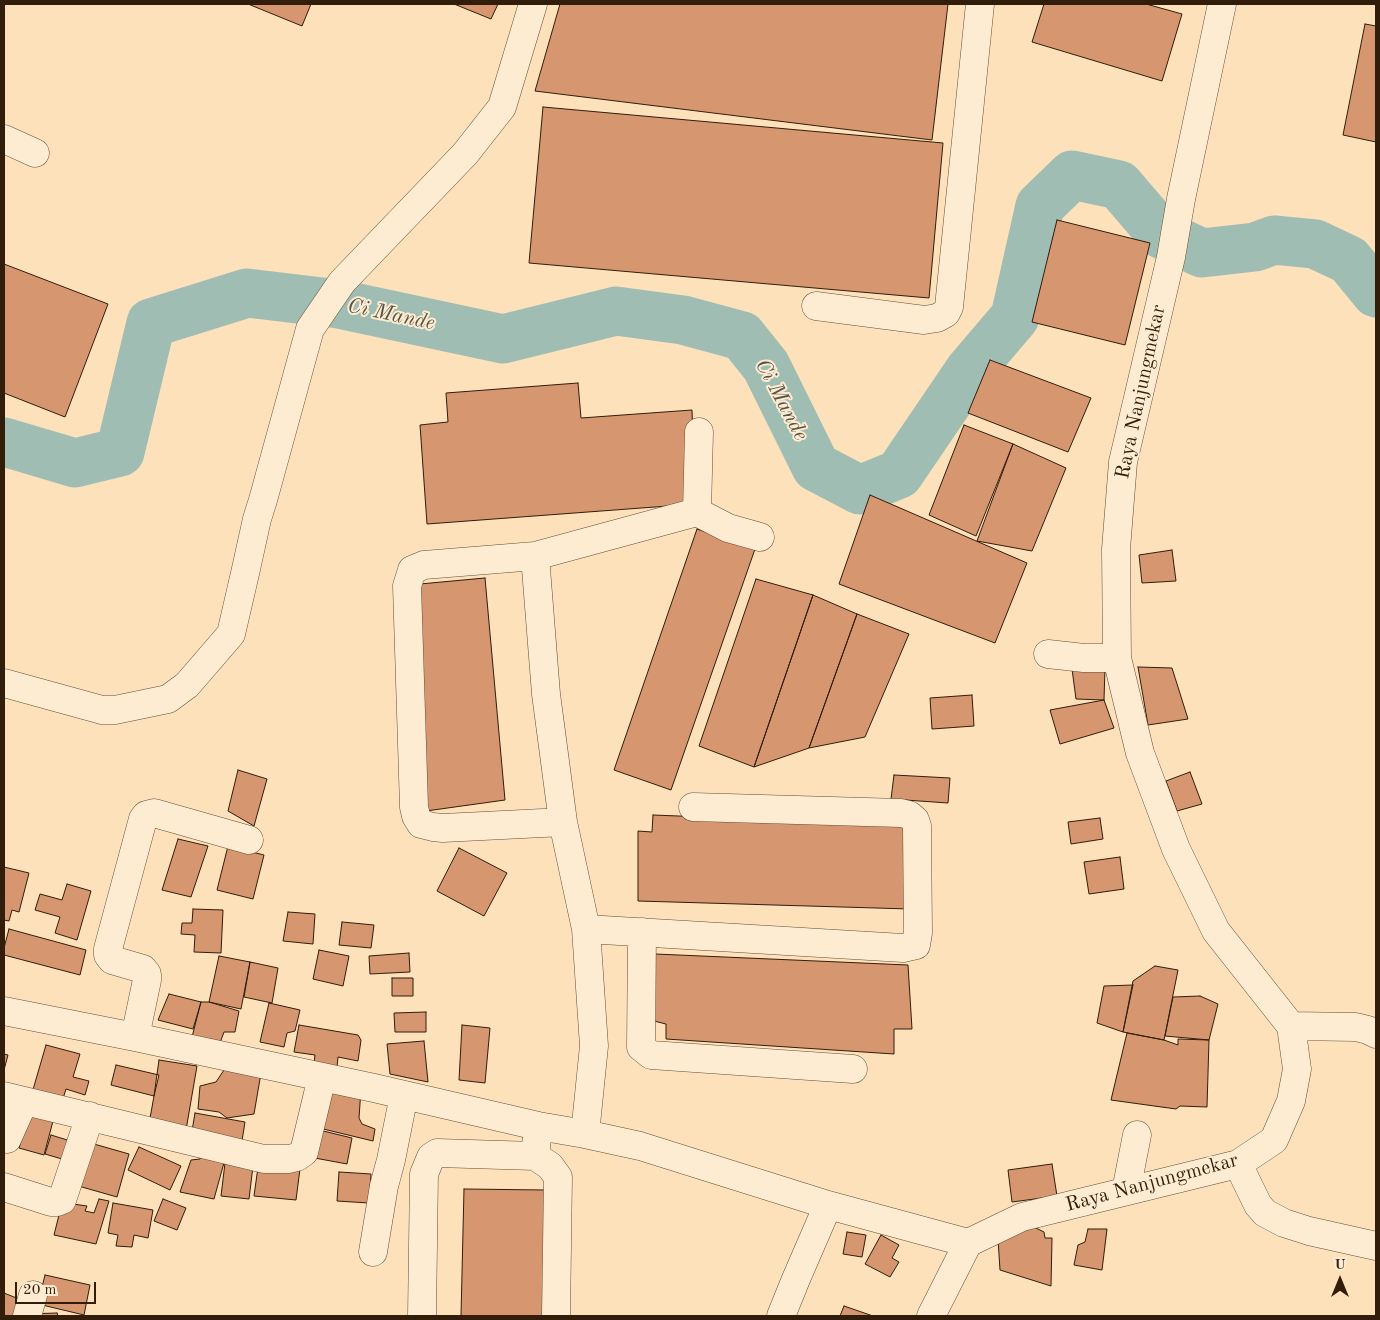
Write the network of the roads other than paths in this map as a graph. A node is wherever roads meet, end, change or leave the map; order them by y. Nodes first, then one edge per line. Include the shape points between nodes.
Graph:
1 (533, 4) edge
2 (980, 4) edge
3 (1222, 4) edge
4 (4, 139) edge
5 (35, 154) dead end
6 (816, 306) dead end
7 (699, 432) dead end
8 (697, 512) junction
9 (760, 537) dead end
10 (535, 556) junction
11 (1048, 654) dead end
12 (1117, 658) junction
13 (4, 683) edge
14 (693, 807) dead end
15 (563, 822) junction
16 (249, 840) dead end
17 (586, 929) junction
18 (642, 932) junction
19 (4, 1011) edge
20 (1291, 1026) junction
21 (1376, 1034) edge
22 (135, 1037) junction
23 (853, 1069) dead end
24 (322, 1077) junction
25 (404, 1095) junction
26 (14, 1098) edge
27 (90, 1116) junction
28 (538, 1126) junction
29 (585, 1134) junction
30 (1137, 1135) dead end
31 (6, 1139) dead end
32 (535, 1156) junction
33 (1238, 1164) junction
34 (4, 1187) edge
35 (1126, 1191) junction
36 (828, 1205) junction
37 (968, 1243) junction
38 (1376, 1246) edge
39 (373, 1252) dead end
40 (422, 1316) edge
41 (556, 1316) edge
42 (781, 1316) edge
43 (931, 1316) edge

1 - 13 street via 502,108 465,154 342,282 310,329 257,519 231,634 187,685 168,699 102,710
2 - 6 street via 946,313 924,320
3 - 12 street, Raya Nanjungmekar via 1171,257 1123,462 1116,549
4 - 5 street
7 - 8 street
8 - 9 street via 728,528
8 - 10 street
10 - 15 street via 546,694
10 - 15 street via 424,565 412,570 407,586 414,807 421,824 433,827
11 - 12 street
12 - 20 street, Raya Nanjungmekar via 1140,753 1176,849 1216,931
14 - 18 street via 909,815 915,820 918,835 916,945 903,948
15 - 17 street
16 - 22 street via 154,813 143,819 108,949 112,960 147,974
17 - 18 street
17 - 29 street via 594,1046
18 - 23 street via 641,1047 651,1055
19 - 22 street
20 - 21 street via 1356,1027
20 - 33 street, Raya Nanjungmekar via 1297,1069 1291,1101 1274,1140
22 - 24 street
24 - 25 street
24 - 27 street via 304,1152 289,1159 264,1159
25 - 28 street
25 - 39 street
26 - 27 street
26 - 31 street
27 - 34 street via 62,1200 51,1202
28 - 29 street
28 - 32 street
29 - 36 street via 640,1146
30 - 35 street
32 - 40 street via 437,1153 431,1157 424,1174
32 - 41 street via 550,1166 558,1178
33 - 35 street, Raya Nanjungmekar
33 - 38 street via 1258,1206 1265,1213 1309,1231
35 - 37 street, Raya Nanjungmekar via 1022,1217
36 - 37 street
36 - 42 street
37 - 43 street

